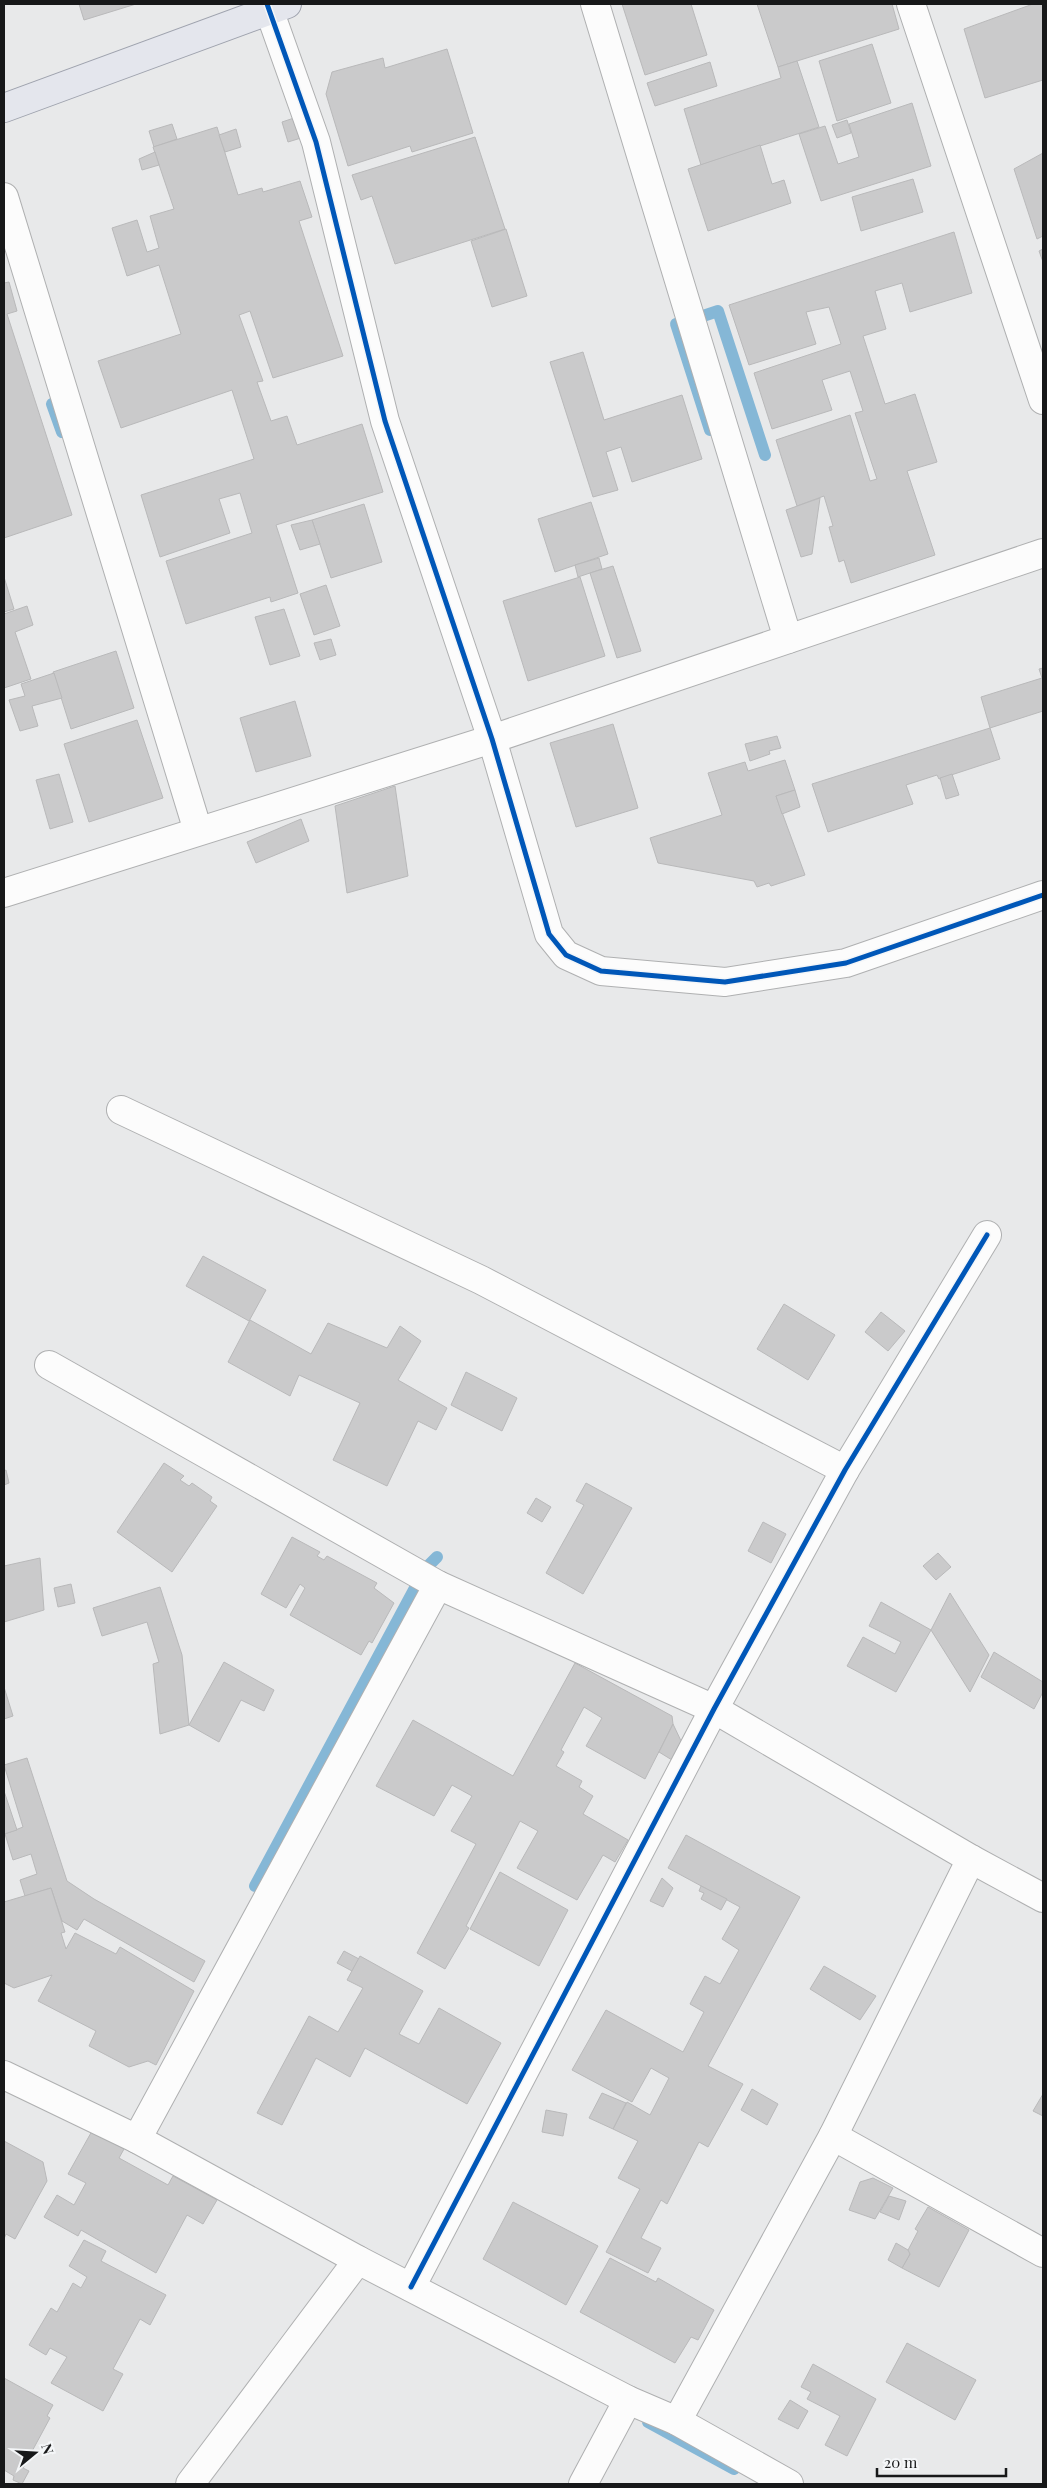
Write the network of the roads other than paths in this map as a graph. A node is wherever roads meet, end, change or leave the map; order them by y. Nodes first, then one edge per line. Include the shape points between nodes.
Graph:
1 (595, 4) edge
2 (911, 4) edge
3 (274, 6) edge
4 (4, 108) edge
5 (4, 197) edge
6 (1043, 400) edge
7 (1043, 553) edge
8 (788, 639) junction
9 (492, 739) junction
10 (198, 831) junction
11 (4, 893) edge
12 (1043, 895) edge
13 (121, 1110) dead end
14 (988, 1235) dead end
15 (48, 1365) dead end
16 (845, 1470) junction
17 (438, 1585) junction
18 (714, 1709) junction
19 (971, 1859) junction
20 (1043, 1898) edge
21 (4, 2075) edge
22 (832, 2136) junction
23 (137, 2139) junction
24 (1043, 2253) edge
25 (358, 2260) junction
26 (411, 2287) junction
27 (628, 2400) junction
28 (677, 2421) junction
29 (190, 2484) edge
30 (584, 2484) edge
31 (790, 2484) edge

1 - 8 street
2 - 6 street
3 - 4 main road
3 - 9 street via 316,142 384,421
5 - 10 street
7 - 8 street
8 - 9 street
9 - 10 street
9 - 12 street via 549,934 566,955 601,971 725,982 846,964
10 - 11 street
13 - 16 street via 481,1280
14 - 16 street
15 - 17 street
16 - 18 street
17 - 18 street
17 - 23 street
18 - 19 street
18 - 26 street
19 - 20 street
19 - 22 street
21 - 23 street
22 - 24 street
22 - 28 street
23 - 25 street
25 - 26 street
25 - 29 street
26 - 27 street
27 - 28 street
27 - 30 street
28 - 31 street

